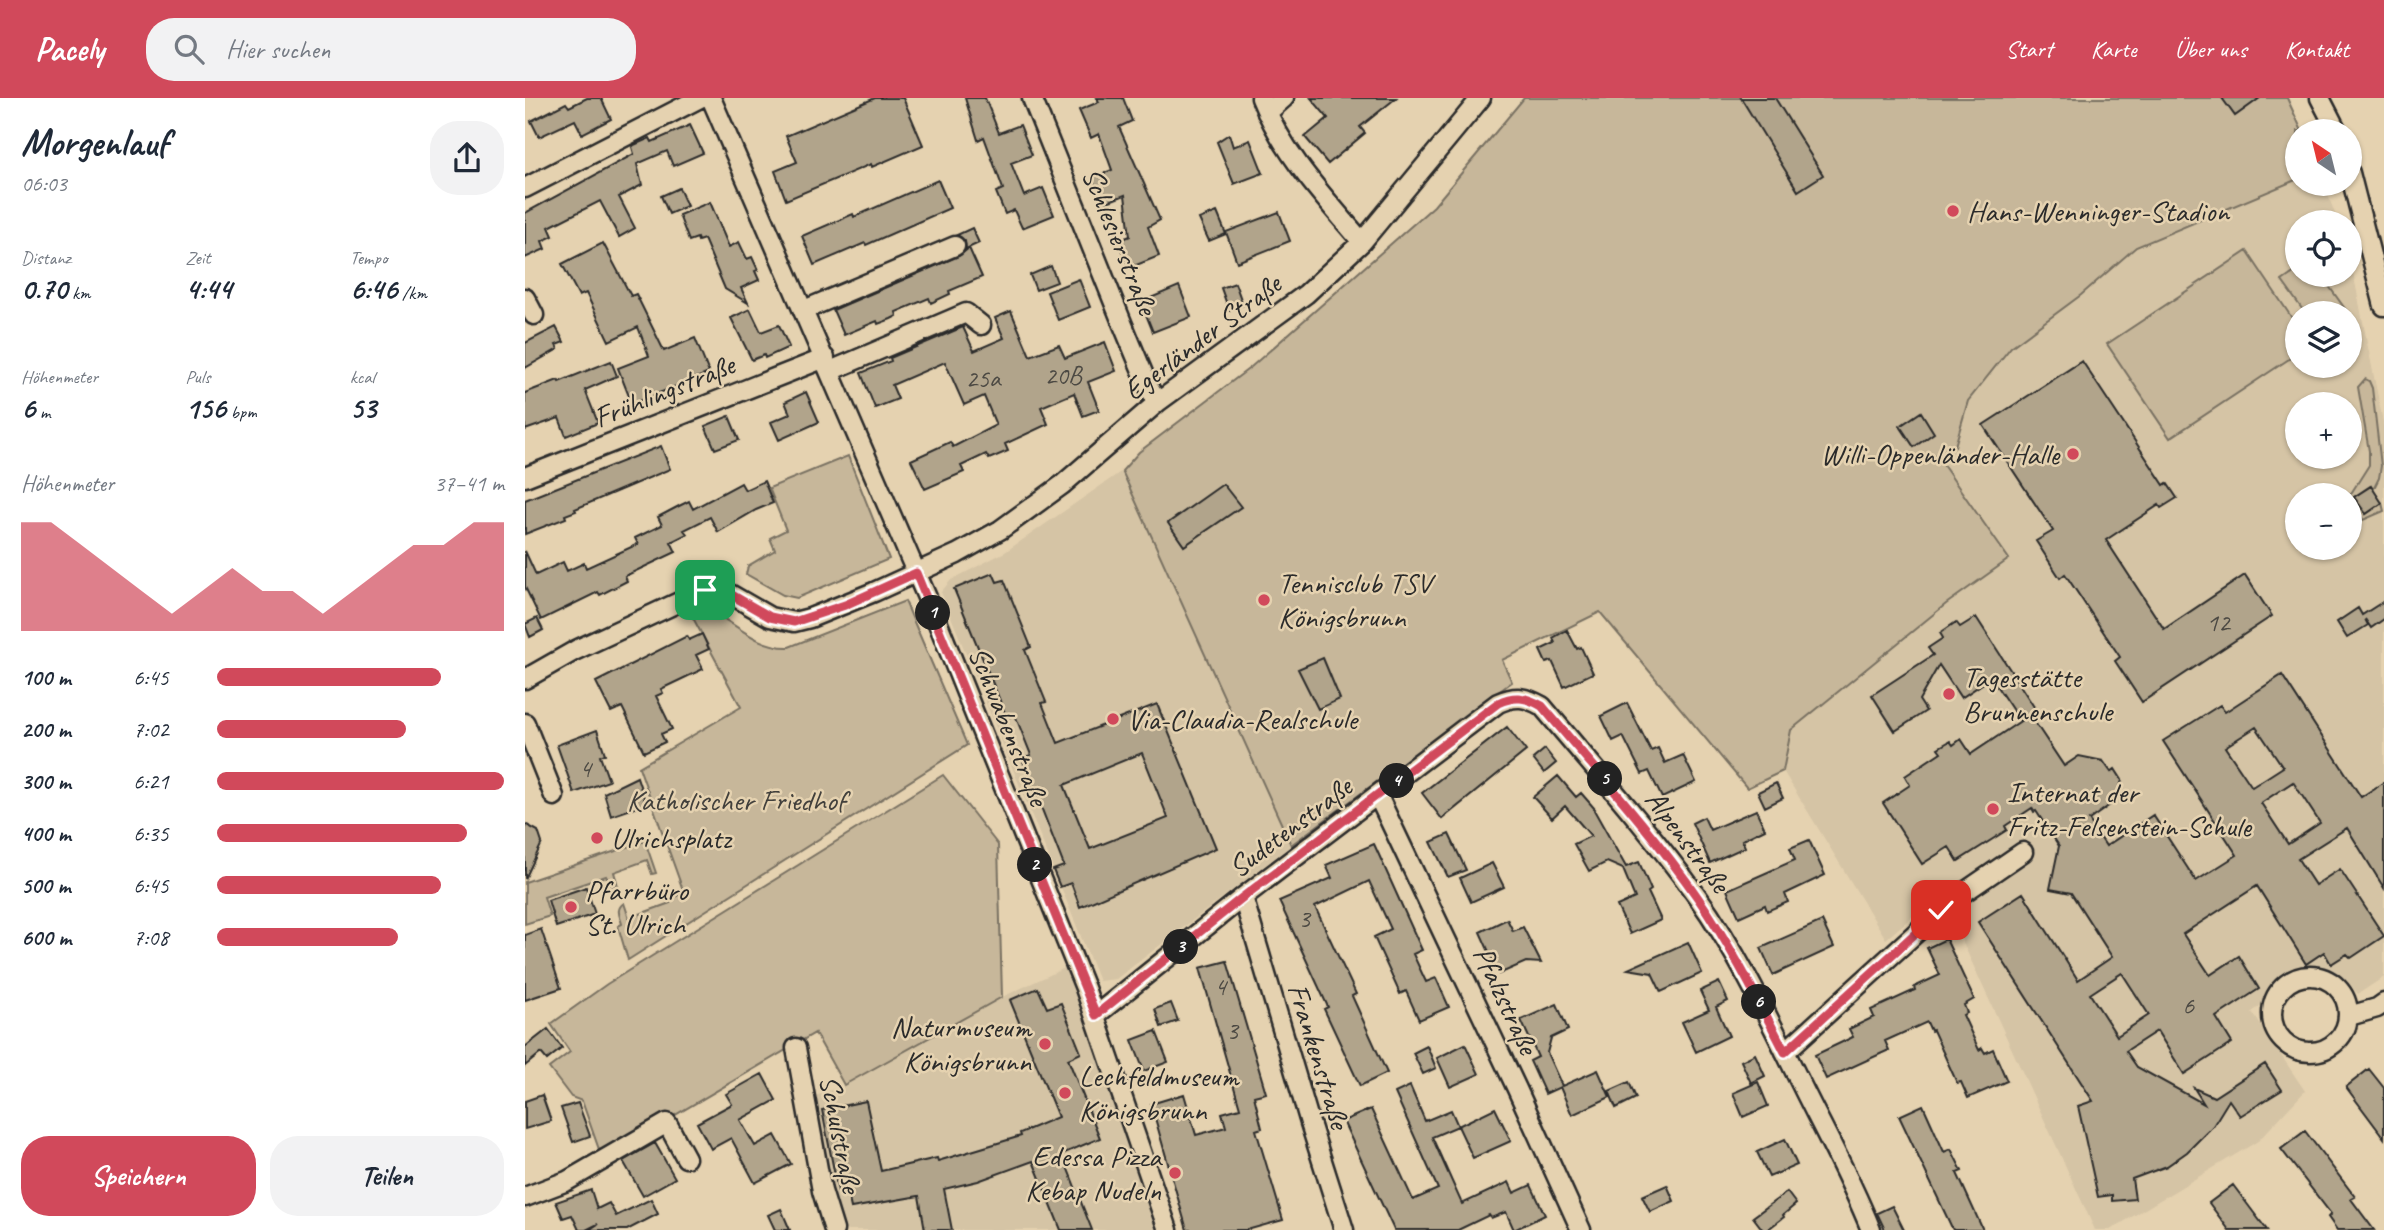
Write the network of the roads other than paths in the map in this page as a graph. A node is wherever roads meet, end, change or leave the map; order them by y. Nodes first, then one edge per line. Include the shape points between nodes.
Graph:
1 (701, 98) edge
2 (711, 98) edge
3 (1032, 98) edge
4 (1284, 98) edge
5 (1481, 98) edge
6 (2320, 98) edge
7 (1264, 105) edge
8 (2331, 119) edge
9 (525, 188) edge
10 (2356, 196) edge
11 (1362, 242) junction
12 (955, 246) dead end
13 (525, 298) edge
14 (2384, 306) edge
15 (804, 310) junction
16 (534, 315) dead end
17 (981, 325) dead end
18 (827, 365) junction
19 (1158, 402) junction
20 (525, 477) edge
21 (916, 573) junction
22 (525, 679) edge
23 (525, 723) edge
24 (1556, 723) joint
25 (554, 796) dead end
26 (1378, 796) junction
27 (2023, 852) dead end
28 (1243, 897) junction
29 (2384, 1003) edge
30 (1096, 1015) junction
31 (2349, 1016) junction
32 (796, 1048) dead end
33 (1785, 1052) junction
34 (686, 1158) dead end
35 (525, 1197) edge
36 (834, 1230) edge
37 (1168, 1230) edge
38 (1344, 1230) edge
39 (1581, 1230) edge
40 (1871, 1230) edge

1 - 9 street
2 - 15 street, Schwabenstraße
3 - 19 street, Schlesierstraße via 1133,351
4 - 7 street
5 - 11 street, Egerländer Straße
6 - 8 street
7 - 11 street via 1300,169
10 - 14 street
11 - 19 street, Egerländer Straße via 1306,294
12 - 15 street
13 - 16 street
15 - 18 street, Schwabenstraße
17 - 18 street, Frühlingstraße via 966,313
18 - 20 street, Frühlingstraße
18 - 21 street, Schwabenstraße
19 - 21 street, Egerländer Straße via 1062,485 1000,530
21 - 22 street, Egerländer Straße via 794,622 770,617 730,594 705,590
21 - 30 street, Schwabenstraße
23 - 25 street
24 - 26 street, Sudetenstraße via 1536,702 1512,696
24 - 33 street, Alpenstraße via 1698,897
26 - 28 street, Sudetenstraße
26 - 39 street, Pfalzstraße
27 - 33 street via 1950,902
28 - 30 street, Sudetenstraße
28 - 38 street, Frankenstraße
29 - 31 street
30 - 37 street, Schwabenstraße
31 - 31 street via 2348,1004 2334,984 2312,976 2300,977 2281,989 2273,1008 2281,1039 2303,1052 2316,1052 2339,1040
32 - 36 street, Schulstraße via 822,1191
33 - 40 street, Alpenstraße
34 - 35 street via 667,1123 567,1181

